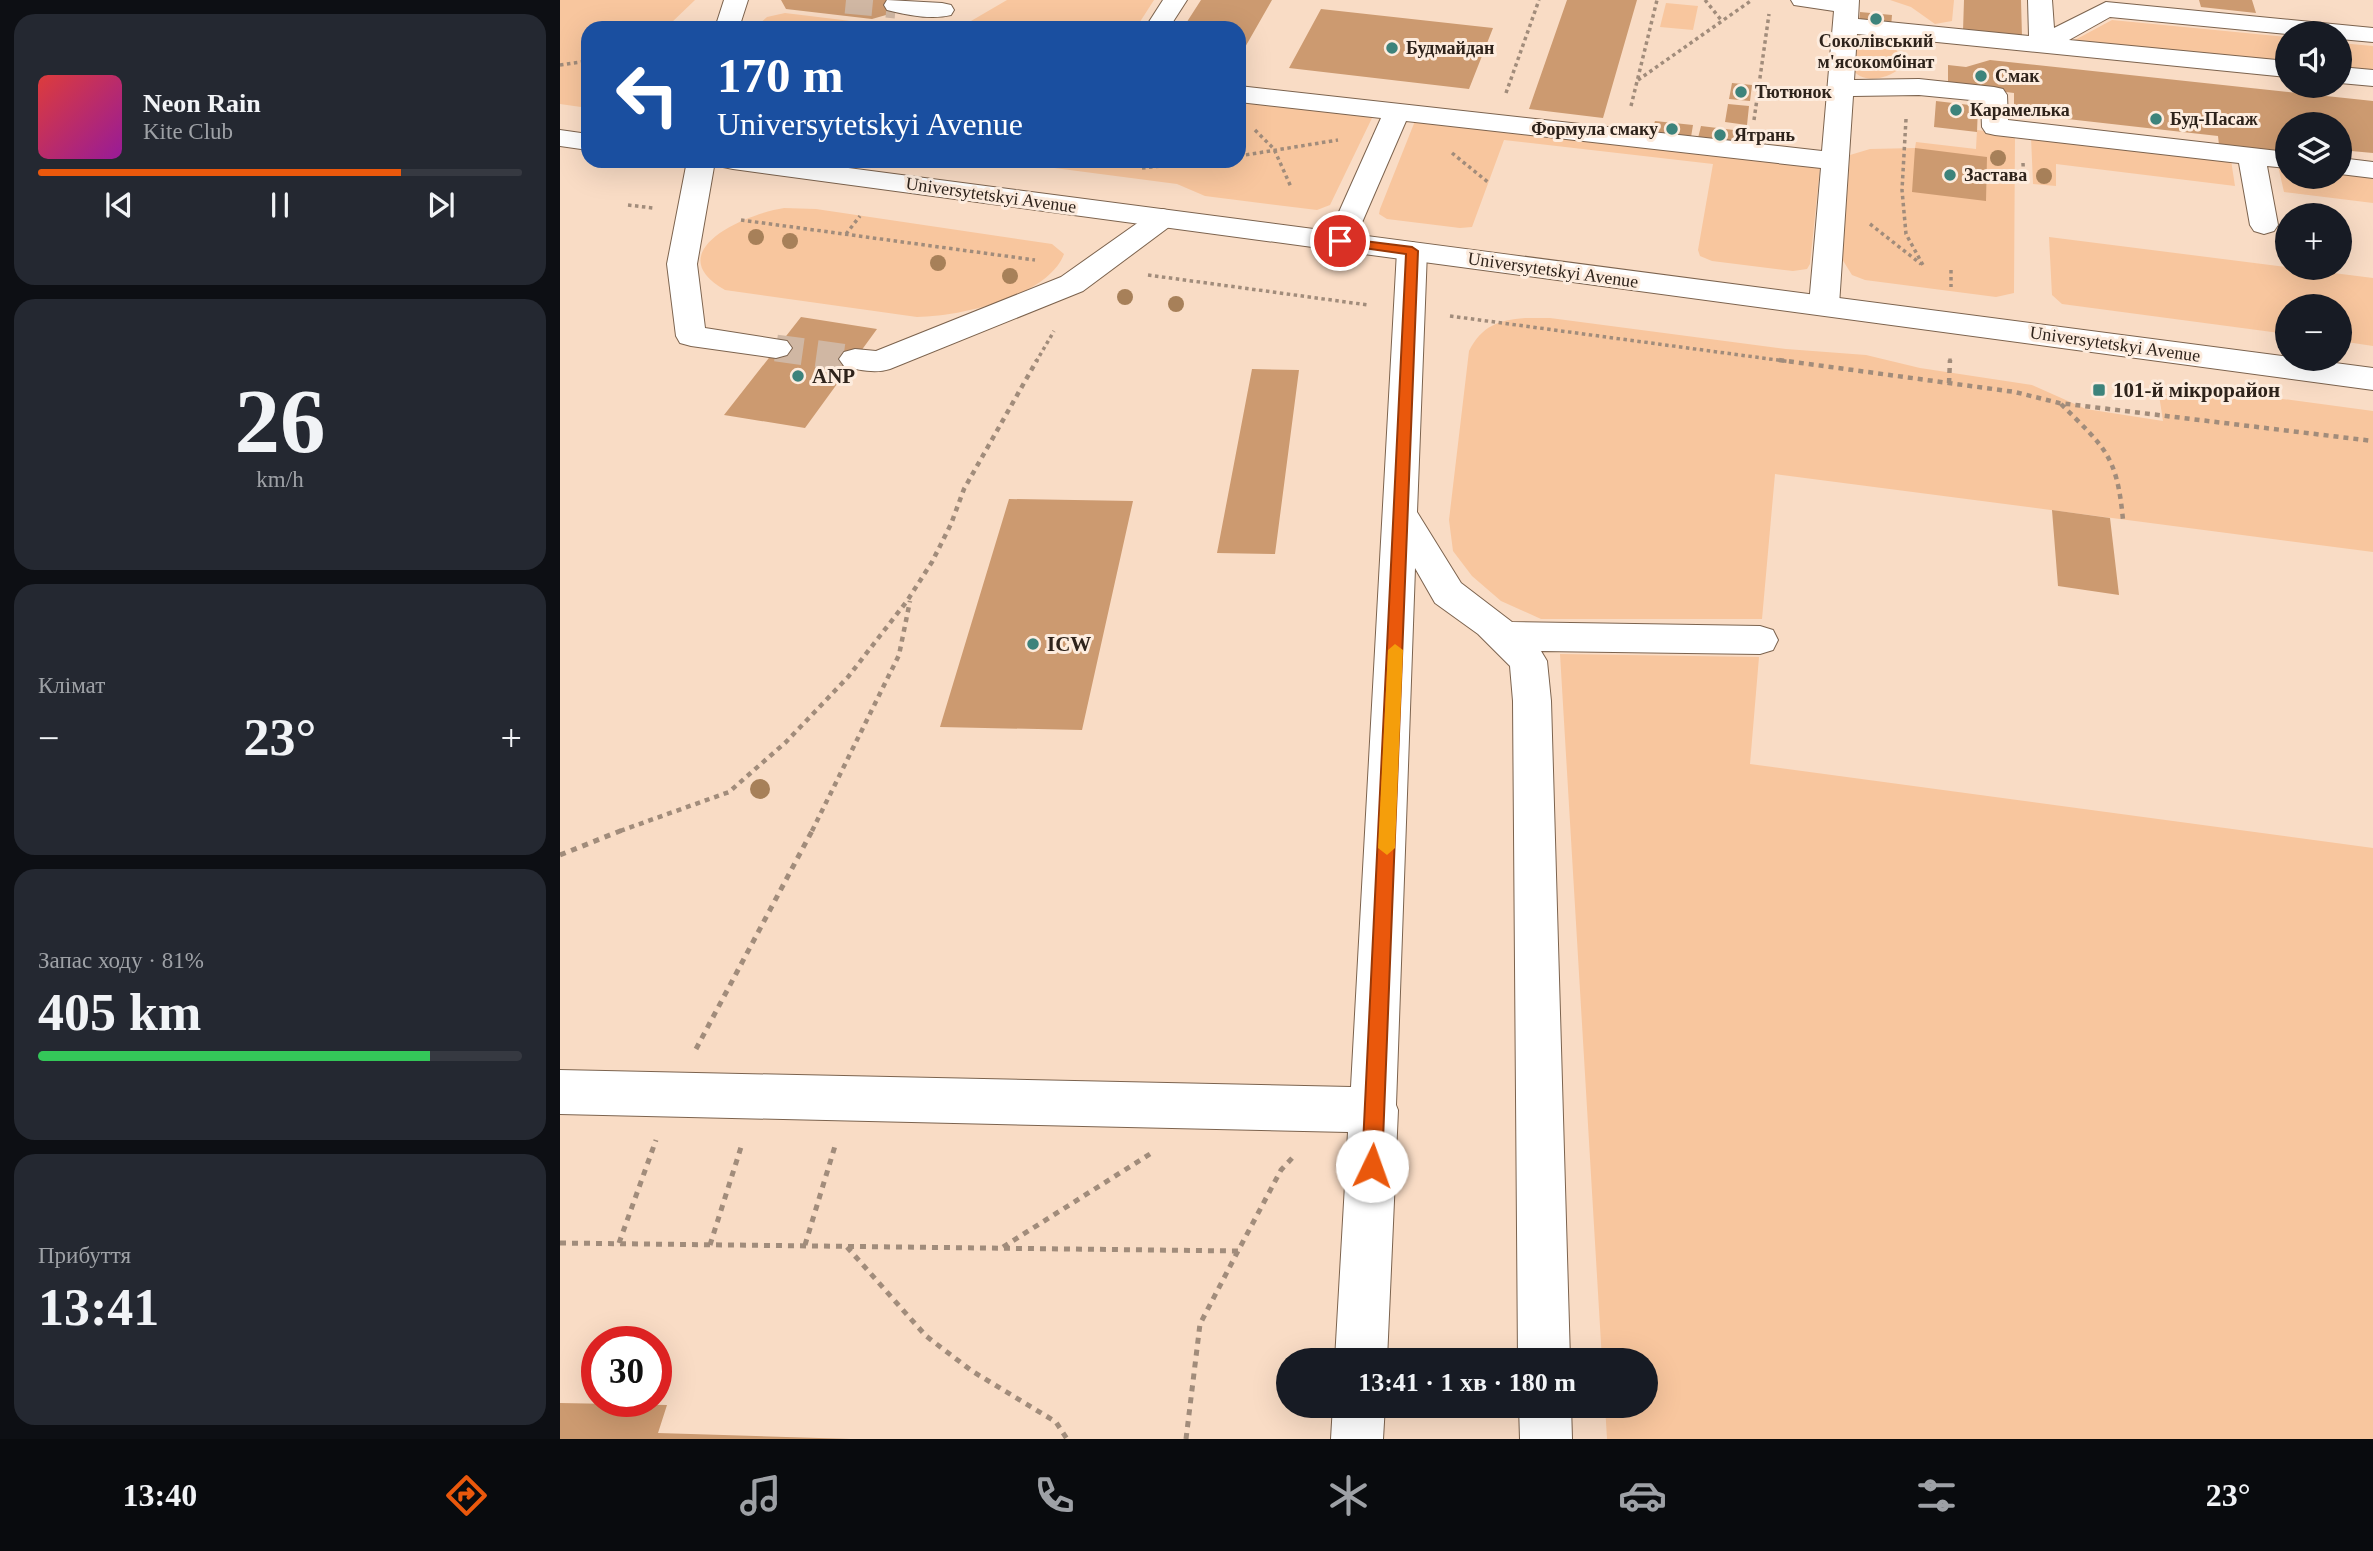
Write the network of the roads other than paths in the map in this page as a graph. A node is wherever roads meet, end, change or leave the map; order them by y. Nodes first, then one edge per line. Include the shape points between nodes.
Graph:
1 (736, 0) edge
2 (1175, 0) edge
3 (1803, 0) edge
4 (2040, 0) edge
5 (2280, 0) edge
6 (896, 5) dead end
7 (1846, 10) edge
8 (940, 13) edge
9 (729, 21) edge
10 (1162, 21) edge
11 (2286, 21) edge
12 (2275, 26) edge
13 (2352, 33) edge
14 (2373, 35) edge
15 (2042, 45) junction
16 (1919, 60) junction
17 (2275, 68) edge
18 (2352, 76) edge
19 (2373, 78) edge
20 (1840, 88) junction
21 (1246, 95) edge
22 (1393, 120) junction
23 (560, 138) edge
24 (581, 141) edge
25 (2251, 156) junction
26 (2275, 159) edge
27 (1835, 162) junction
28 (2352, 167) edge
29 (700, 168) edge
30 (832, 168) edge
31 (2373, 170) edge
32 (1163, 218) junction
33 (2264, 225) dead end
34 (1340, 241) junction
35 (1412, 251) junction
36 (1825, 305) junction
37 (776, 348) tunnel mouth
38 (855, 359) tunnel mouth
39 (2373, 379) edge
40 (1401, 514) junction
41 (1502, 636) junction
42 (1760, 640) dead end
43 (560, 1092) edge
44 (1357, 1110) junction
45 (1361, 1348) edge
46 (1544, 1348) edge
47 (1358, 1418) edge
48 (1545, 1418) edge
49 (1357, 1439) edge
50 (1546, 1439) edge

1 - 9 street
2 - 10 street
3 - 7 street
4 - 15 street
5 - 11 street
6 - 8 street
7 - 16 street
7 - 20 street
12 - 15 street via 2106,9
13 - 14 street
15 - 16 street
15 - 17 street
16 - 20 street
16 - 25 street via 1994,96 1995,127
18 - 19 street
20 - 27 street
21 - 22 street
22 - 27 street via 1495,123
22 - 34 street
23 - 24 street
25 - 26 street
25 - 33 street
27 - 36 street
28 - 31 street
29 - 37 street via 682,264 691,336
30 - 32 street, Universytetskyi Avenue
32 - 34 street, Universytetskyi Avenue
32 - 38 street via 1084,276 879,362
34 - 35 street, Universytetskyi Avenue
35 - 36 street, Universytetskyi Avenue
35 - 40 street
36 - 39 street, Universytetskyi Avenue
40 - 41 street via 1448,593
40 - 44 street
41 - 42 street
41 - 46 street via 1528,661 1532,701
43 - 44 street
44 - 45 street
47 - 49 street
48 - 50 street

